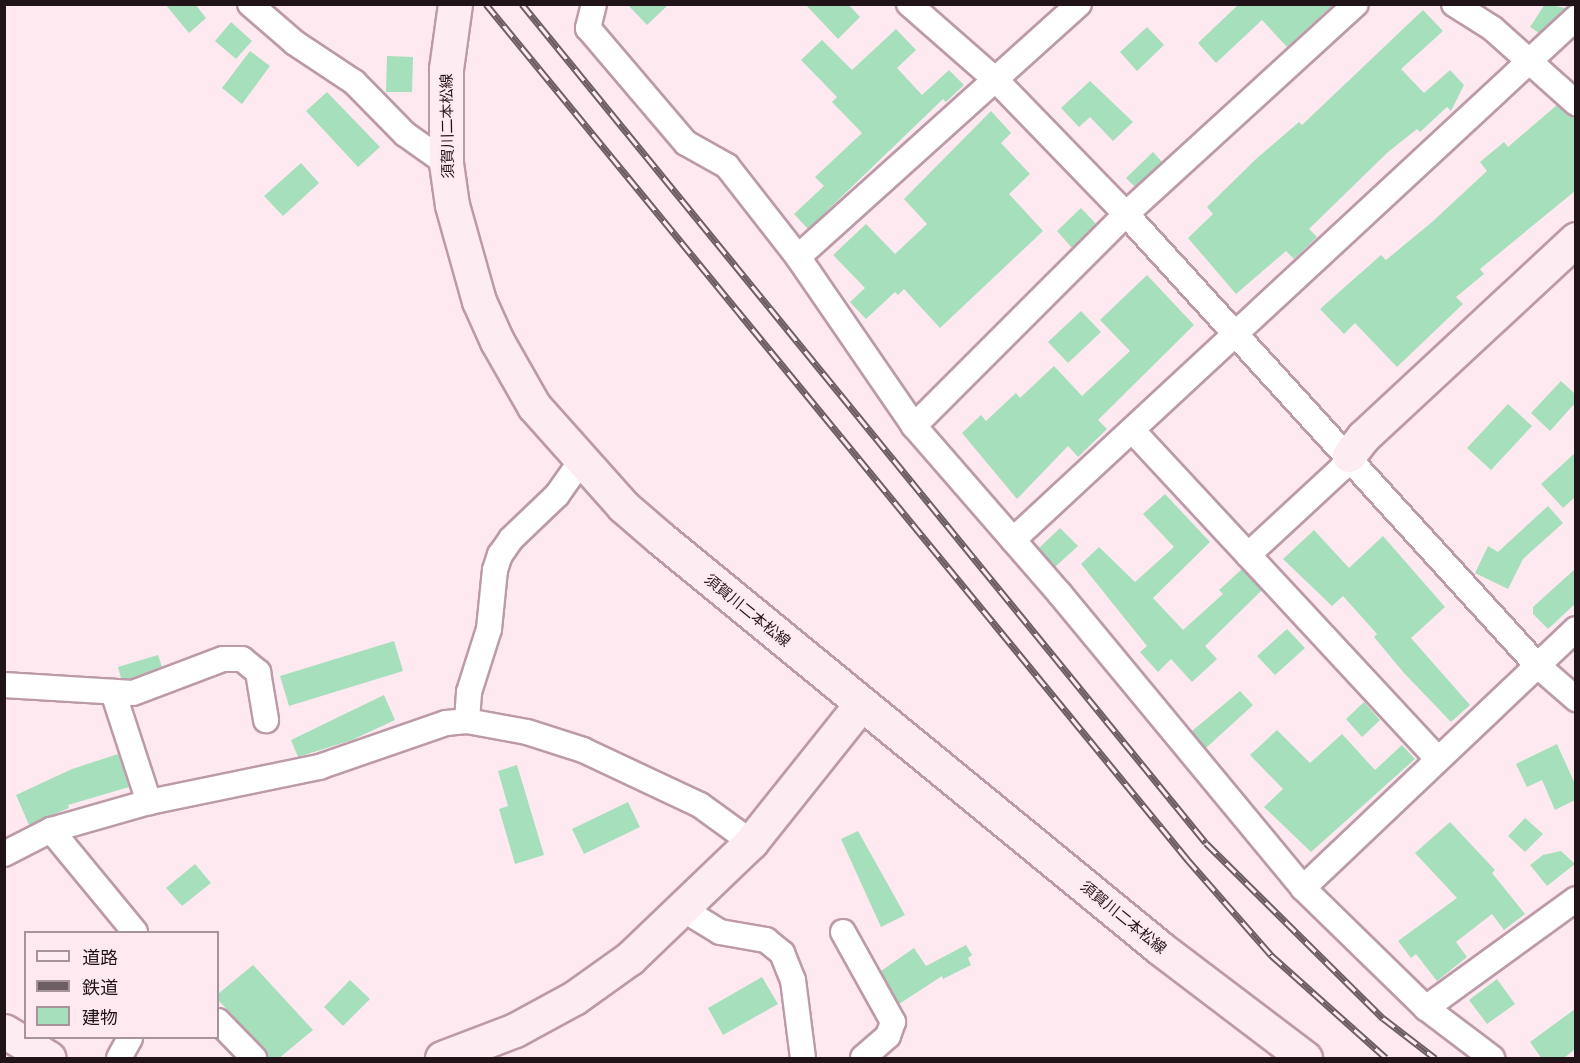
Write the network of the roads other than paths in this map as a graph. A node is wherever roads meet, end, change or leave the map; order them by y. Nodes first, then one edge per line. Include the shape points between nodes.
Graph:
1 (250, 4) edge
2 (455, 4) edge
3 (594, 4) edge
4 (909, 4) edge
5 (1079, 4) edge
6 (1356, 4) edge
7 (1454, 4) edge
8 (1575, 18) edge
9 (1529, 62) junction
10 (998, 81) junction
11 (1575, 103) edge
12 (446, 163) junction
13 (1126, 214) junction
14 (1575, 239) edge
15 (798, 257) junction
16 (1233, 334) junction
17 (914, 426) junction
18 (1132, 430) junction
19 (1349, 455) junction
20 (581, 461) junction
21 (1013, 540) junction
22 (1248, 555) junction
23 (1575, 629) edge
24 (1537, 664) junction
25 (4, 685) edge
26 (113, 692) junction
27 (1575, 699) edge
28 (861, 705) junction
29 (266, 720) dead end
30 (467, 721) junction
31 (1436, 757) junction
32 (149, 802) junction
33 (51, 830) junction
34 (751, 842) junction
35 (4, 854) edge
36 (1303, 888) junction
37 (1575, 899) edge
38 (684, 910) junction
39 (133, 931) edge
40 (843, 932) dead end
41 (1426, 1008) junction
42 (219, 1022) edge
43 (4, 1031) edge
44 (129, 1039) edge
45 (49, 1059) edge
46 (119, 1059) edge
47 (254, 1059) edge
48 (442, 1059) edge
49 (803, 1059) edge
50 (863, 1059) edge
51 (1305, 1059) edge
52 (1492, 1059) edge

1 - 12 street via 295,43 354,82 405,134
2 - 12 main road, 須賀川二本松線 via 446,69
3 - 15 street via 588,28 686,143 727,166
4 - 10 street
5 - 10 street
6 - 13 street
7 - 9 street via 1492,28
8 - 9 street
9 - 11 street
9 - 16 street
10 - 13 street
10 - 15 street
12 - 20 main road, 須賀川二本松線 via 452,205 478,301 496,341 534,406
13 - 16 street
13 - 17 street
14 - 19 main road
15 - 17 street
16 - 18 street
16 - 19 street
17 - 21 street
18 - 21 street
18 - 22 street
19 - 22 street via 1342,468
19 - 24 street
20 - 28 main road, 須賀川二本松線 via 660,538
20 - 30 street via 557,495 511,538 500,555 489,629 469,692
21 - 36 street
22 - 31 street
23 - 24 street
24 - 27 street
24 - 31 street
25 - 26 street
26 - 29 street via 134,693 223,659 242,659 258,672
26 - 32 street
28 - 34 main road
28 - 51 main road, 須賀川二本松線 via 1160,948
30 - 32 street via 446,723 320,767
30 - 34 street via 527,732 583,750 683,796
31 - 36 street
32 - 33 street
33 - 35 street
33 - 39 street
34 - 38 main road
36 - 41 street
37 - 41 street
38 - 48 main road via 574,998 515,1030
38 - 49 street via 720,932 766,939 782,953 793,980
40 - 50 street via 893,1022 888,1036
41 - 52 street
42 - 47 street
43 - 45 main road
44 - 46 street

